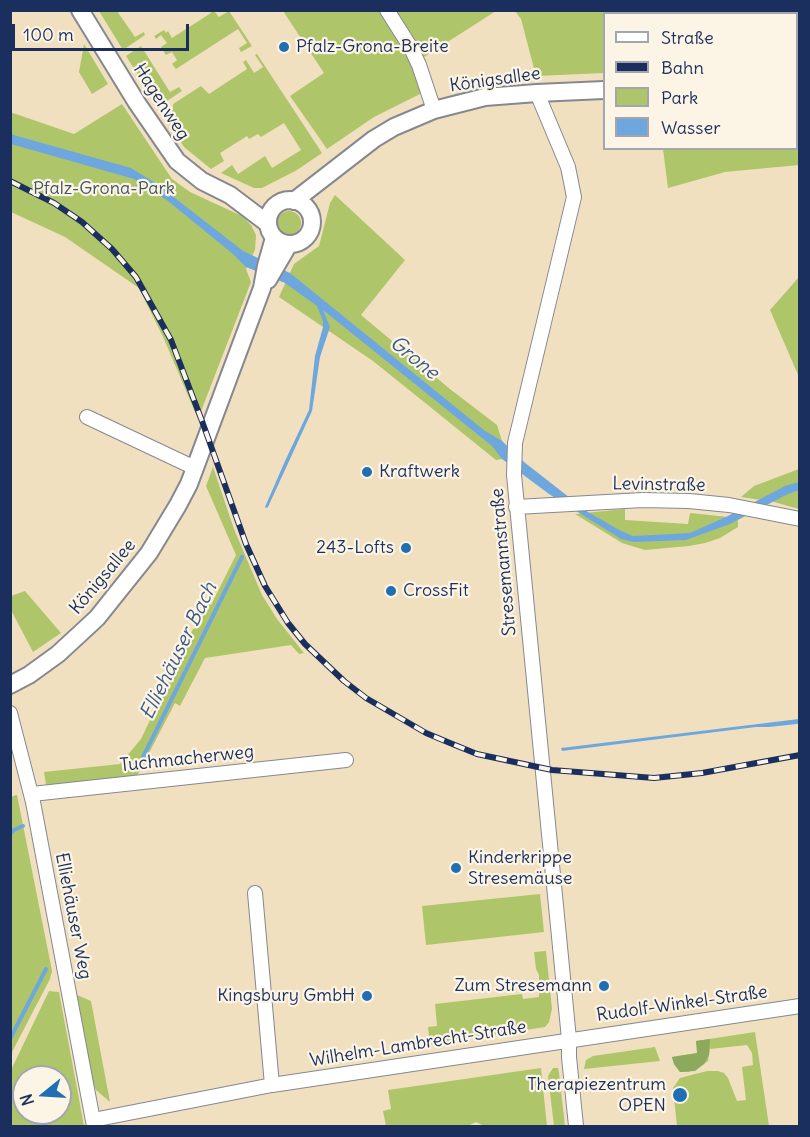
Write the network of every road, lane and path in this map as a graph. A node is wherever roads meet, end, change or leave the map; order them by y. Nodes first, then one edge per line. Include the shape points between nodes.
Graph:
1 (80, 10) edge
2 (387, 10) edge
3 (603, 90) edge
4 (537, 93) junction
5 (434, 110) junction
6 (336, 168) junction
7 (230, 195) junction
8 (294, 201) junction
9 (275, 207) junction
10 (308, 211) junction
11 (276, 244) junction
12 (87, 417) dead end
13 (195, 468) junction
14 (516, 507) junction
15 (800, 519) edge
16 (10, 685) edge
17 (10, 713) edge
18 (346, 760) dead end
19 (32, 794) junction
20 (255, 892) dead end
21 (800, 1006) edge
22 (569, 1039) junction
23 (272, 1085) junction
24 (94, 1123) edge
25 (576, 1126) edge

1 - 7 street, Hagenweg via 170,153 202,181
2 - 5 street via 419,65
3 - 4 street, Königsallee
4 - 5 street, Königsallee via 484,98
4 - 14 street, Stresemannstraße via 568,167 574,197 514,443
5 - 6 street, Königsallee via 394,127
6 - 8 street, Königsallee
6 - 10 street, Königsallee
7 - 9 street, Hagenweg via 245,195
7 - 11 street, Hagenweg
8 - 9 street, Königsallee via 284,201
8 - 10 street
9 - 11 street, Königsallee via 269,216
10 - 11 street, Königsallee via 312,219 310,232 302,241
11 - 13 street, Königsallee
12 - 13 street
13 - 16 street, Königsallee via 149,553 97,618 58,654
14 - 15 street, Levinstraße via 643,500 729,505
14 - 22 street, Stresemannstraße
17 - 19 street, Elliehäuser Weg
18 - 19 street, Tuchmacherweg
19 - 24 street, Elliehäuser Weg
20 - 23 street
21 - 22 street, Rudolf-Winkel-Straße
22 - 23 street, Wilhelm-Lambrecht-Straße
22 - 25 street, Stresemannstraße
23 - 24 street, Wilhelm-Lambrecht-Straße

